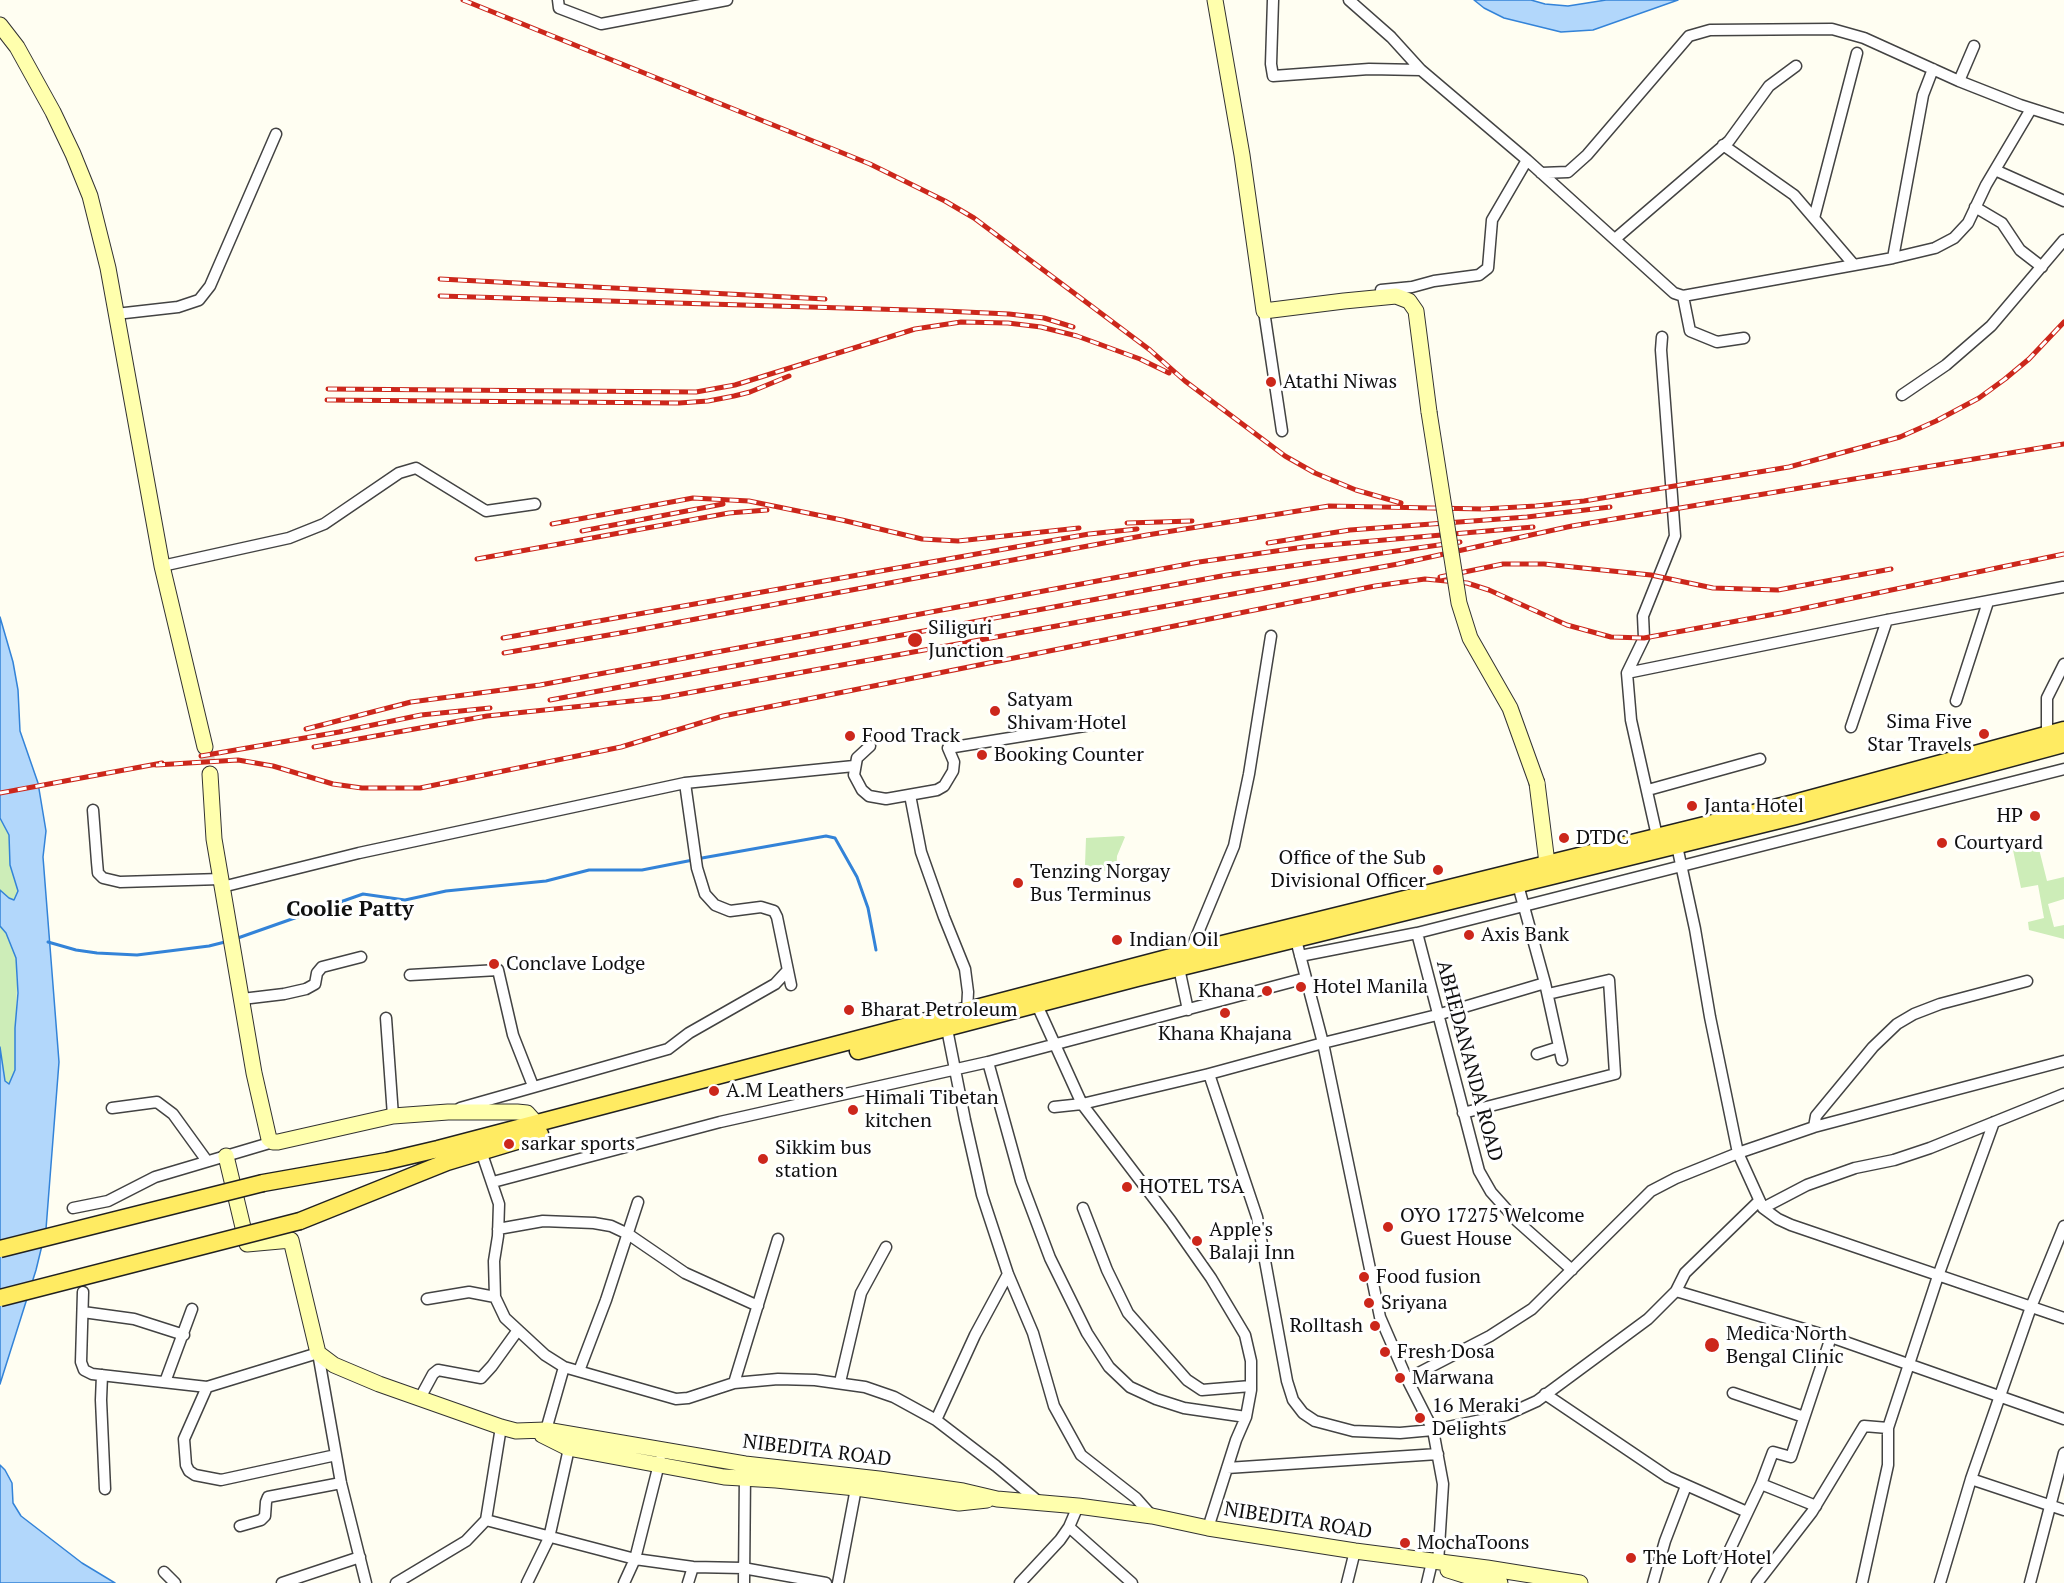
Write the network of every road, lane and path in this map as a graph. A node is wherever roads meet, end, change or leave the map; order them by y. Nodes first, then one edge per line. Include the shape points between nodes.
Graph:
1 (558, 0) edge
2 (727, 0) edge
3 (1215, 0) edge
4 (1273, 0) edge
5 (1349, 0) edge
6 (0, 25) edge
7 (1974, 46) dead end
8 (1857, 53) dead end
9 (1796, 66) dead end
10 (1933, 69) junction
11 (1421, 70) junction
12 (1959, 81) junction
13 (2031, 109) junction
14 (2064, 119) edge
15 (276, 134) dead end
16 (1723, 145) junction
17 (1527, 160) junction
18 (1995, 170) junction
19 (1541, 173) junction
20 (2064, 201) edge
21 (1976, 207) junction
22 (1814, 219) junction
23 (1615, 239) junction
24 (2064, 240) edge
25 (1893, 258) junction
26 (1854, 266) junction
27 (2042, 267) junction
28 (1683, 296) junction
29 (1375, 298) junction
30 (1264, 312) junction
31 (116, 314) junction
32 (1662, 338) dead end
33 (1744, 338) dead end
34 (1902, 395) dead end
35 (1282, 431) dead end
36 (535, 504) dead end
37 (162, 566) junction
38 (2063, 587) edge
39 (1988, 602) junction
40 (1887, 620) junction
41 (1271, 636) dead end
42 (2064, 664) edge
43 (1627, 673) junction
44 (1956, 701) dead end
45 (1103, 723) dead end
46 (1851, 727) dead end
47 (2064, 730) edge
48 (2047, 735) junction
49 (2064, 744) edge
50 (870, 746) dead end
51 (206, 747) tunnel mouth
52 (1760, 759) dead end
53 (854, 766) junction
54 (2064, 769) edge
55 (210, 774) tunnel mouth
56 (685, 783) junction
57 (1648, 790) junction
58 (910, 795) junction
59 (93, 810) dead end
60 (1669, 838) junction
61 (1547, 863) junction
62 (1682, 866) junction
63 (221, 883) junction
64 (1518, 885) junction
65 (1524, 906) junction
66 (1388, 917) junction
67 (1417, 933) junction
68 (1393, 937) junction
69 (1294, 941) junction
70 (1190, 952) junction
71 (361, 957) dead end
72 (1179, 968) junction
73 (788, 970) junction
74 (410, 975) dead end
75 (1306, 978) junction
76 (2027, 981) dead end
77 (791, 985) dead end
78 (1546, 988) junction
79 (242, 999) junction
80 (1037, 1005) junction
81 (1188, 1011) junction
82 (1437, 1015) junction
83 (969, 1017) junction
84 (386, 1018) dead end
85 (947, 1029) junction
86 (1323, 1043) junction
87 (1054, 1045) junction
88 (1559, 1047) junction
89 (1537, 1054) dead end
90 (1562, 1060) dead end
91 (2064, 1060) edge
92 (988, 1062) junction
93 (955, 1071) junction
94 (1209, 1074) junction
95 (533, 1086) junction
96 (2064, 1094) edge
97 (1082, 1104) junction
98 (1054, 1107) dead end
99 (112, 1108) dead end
100 (448, 1112) junction
101 (1463, 1113) junction
102 (393, 1116) junction
103 (1994, 1122) junction
104 (536, 1123) junction
105 (1814, 1127) junction
106 (273, 1142) junction
107 (481, 1151) junction
108 (1738, 1153) junction
109 (226, 1156) junction
110 (207, 1161) junction
111 (492, 1182) junction
112 (638, 1202) dead end
113 (1761, 1204) junction
114 (73, 1208) dead end
115 (1083, 1208) dead end
116 (2064, 1226) edge
117 (498, 1228) junction
118 (628, 1234) junction
119 (778, 1239) dead end
120 (886, 1247) dead end
121 (0, 1249) edge
122 (1572, 1270) junction
123 (1008, 1274) junction
124 (1938, 1276) junction
125 (1676, 1291) junction
126 (83, 1292) dead end
127 (495, 1297) junction
128 (0, 1299) edge
129 (427, 1299) dead end
130 (758, 1306) junction
131 (2031, 1307) junction
132 (192, 1309) dead end
133 (82, 1312) junction
134 (2064, 1318) edge
135 (518, 1330) junction
136 (184, 1335) junction
137 (1831, 1337) junction
138 (318, 1353) junction
139 (1909, 1364) junction
140 (564, 1367) junction
141 (579, 1371) junction
142 (102, 1374) junction
143 (1407, 1379) junction
144 (165, 1382) junction
145 (840, 1382) junction
146 (734, 1383) junction
147 (1251, 1386) junction
148 (207, 1387) junction
149 (1733, 1393) dead end
150 (1545, 1394) junction
151 (2001, 1396) junction
152 (420, 1398) junction
153 (1246, 1417) junction
154 (1804, 1417) junction
155 (2064, 1419) edge
156 (936, 1420) junction
157 (501, 1427) junction
158 (1888, 1428) junction
159 (1433, 1430) junction
160 (540, 1431) junction
161 (571, 1442) junction
162 (663, 1449) junction
163 (2064, 1454) edge
164 (336, 1455) junction
165 (1438, 1455) junction
166 (659, 1465) junction
167 (1227, 1468) junction
168 (745, 1471) junction
169 (1971, 1479) junction
170 (341, 1483) junction
171 (858, 1483) junction
172 (1761, 1484) junction
173 (1686, 1486) junction
174 (105, 1489) dead end
175 (1040, 1502) junction
176 (1078, 1506) junction
177 (1816, 1506) junction
178 (2050, 1506) junction
179 (2064, 1510) edge
180 (1747, 1512) junction
181 (1152, 1516) junction
182 (486, 1520) junction
183 (240, 1526) dead end
184 (1069, 1527) junction
185 (1208, 1528) junction
186 (549, 1538) junction
187 (1355, 1551) junction
188 (360, 1557) junction
189 (635, 1558) junction
190 (1435, 1562) junction
191 (693, 1567) junction
192 (743, 1568) junction
193 (164, 1572) dead end
194 (809, 1581) edge
195 (1483, 1582) edge
196 (176, 1583) edge
197 (282, 1583) edge
198 (366, 1583) edge
199 (396, 1583) edge
200 (527, 1583) edge
201 (624, 1583) edge
202 (688, 1583) edge
203 (744, 1583) edge
204 (826, 1583) edge
205 (838, 1583) edge
206 (1020, 1583) edge
207 (1132, 1583) edge
208 (1347, 1583) edge
209 (1427, 1583) edge
210 (1500, 1583) edge
211 (1580, 1583) edge
212 (1653, 1583) edge
213 (1714, 1583) edge
214 (1757, 1583) edge
215 (1862, 1583) edge
216 (1940, 1583) edge
217 (2030, 1583) edge

1 - 2 street via 559,8 601,24
3 - 30 street
4 - 11 street via 1273,76 1369,69
5 - 11 street
6 - 31 street via 17,47 73,154 90,196
7 - 12 street
8 - 22 street
9 - 16 street via 1769,86
10 - 12 street
10 - 19 street via 1864,38 1832,29 1710,30 1689,36 1568,172
10 - 25 street via 1923,95
11 - 17 street
12 - 13 street
13 - 14 street
13 - 18 street
15 - 31 street via 210,286 199,300 178,307
16 - 22 street via 1794,195
16 - 23 street
17 - 19 street
17 - 29 street via 1492,220 1488,268 1479,275 1378,290
18 - 20 street
18 - 21 street
19 - 23 street
21 - 25 street via 1954,238 1935,248
21 - 27 street via 2002,222 2020,250
22 - 26 street
23 - 28 street via 1674,293
24 - 27 street
25 - 26 street
26 - 28 street
27 - 34 street via 1991,326 1946,365
28 - 33 street via 1690,331 1716,342
29 - 30 street
29 - 61 street, bridge via 1396,296 1408,301 1416,311 1459,603 1470,638 1510,708 1537,783
30 - 35 street
31 - 37 street
32 - 43 street via 1675,536 1643,616 1644,638
36 - 37 street via 486,511 416,468 399,473 324,524 289,538
37 - 51 street
38 - 39 street
39 - 40 street
39 - 44 street
40 - 43 street
40 - 46 street
41 - 70 street via 1234,846
42 - 48 street via 2046,698
43 - 57 street via 1631,720
45 - 58 street via 948,748 954,762 945,786
47 - 48 main road
48 - 60 main road
49 - 60 main road via 1796,816
50 - 53 street
52 - 57 street
53 - 56 street
53 - 58 street via 857,783 869,796 885,799
54 - 62 street
55 - 63 street
56 - 63 street
56 - 73 street via 697,868 705,894 715,905 730,911 761,907 774,911
57 - 60 street
58 - 83 street via 921,852 965,969
59 - 63 street via 97,862 103,878 120,882
60 - 61 main road
60 - 62 street
60 - 64 main road
61 - 69 main road
62 - 65 street
62 - 108 street
63 - 79 street
64 - 65 street
64 - 66 main road
65 - 67 street
65 - 78 street
66 - 68 street
66 - 69 main road
67 - 68 street
67 - 82 street, ABHEDANANDA ROAD
68 - 69 street
69 - 70 main road
69 - 72 main road
69 - 75 street
70 - 83 main road
71 - 79 street via 322,967 315,984 306,988
72 - 80 main road
72 - 81 street
73 - 77 street
73 - 95 street via 776,984 668,1049
74 - 95 street via 498,969 513,1035
75 - 81 street
75 - 86 street
76 - 105 street via 1940,1004 1897,1024 1816,1116
78 - 82 street
78 - 88 street
78 - 101 street via 1609,980 1615,1074
79 - 106 street via 254,1073 269,1139
80 - 83 main road
80 - 87 street
81 - 87 street
82 - 86 street
82 - 101 street, ABHEDANANDA ROAD
83 - 85 main road
83 - 104 main road
84 - 102 street
85 - 93 street
85 - 107 main road
86 - 94 street
86 - 143 street via 1380,1317
87 - 92 street
87 - 97 street
88 - 89 street
88 - 90 street
91 - 105 street
92 - 93 street
92 - 153 street via 1021,1181 1050,1258 1087,1333 1109,1367 1130,1387 1156,1399 1184,1408
93 - 111 street via 720,1122
93 - 123 street via 982,1195
94 - 97 street
94 - 159 street via 1257,1217 1293,1400 1315,1421 1353,1431
95 - 100 street
96 - 103 street
97 - 98 street
97 - 147 street via 1211,1278 1245,1335
99 - 110 street via 157,1102 173,1114
100 - 102 street
100 - 104 street via 527,1113
101 - 122 street, ABHEDANANDA ROAD via 1484,1182 1518,1221
102 - 106 street
103 - 113 street
103 - 124 street
104 - 121 main road, bridge via 387,1161 263,1183
105 - 108 street
106 - 109 street
107 - 111 street
107 - 128 main road, bridge via 300,1221
108 - 113 street
108 - 122 street via 1652,1191
109 - 110 street
109 - 138 street via 247,1244 291,1240
110 - 114 street via 155,1177 108,1201
111 - 117 street via 499,1204
112 - 118 street
113 - 124 street via 1791,1225
113 - 125 street via 1685,1273
115 - 147 street via 1128,1313 1187,1380 1202,1390
116 - 131 street
117 - 118 street via 543,1221 594,1222
117 - 127 street
118 - 130 street via 685,1273
118 - 141 street
119 - 130 street
120 - 145 street via 861,1293
122 - 143 street via 1532,1309 1490,1336
123 - 156 street
123 - 181 street via 1033,1333 1054,1406 1077,1451 1136,1498
124 - 131 street
124 - 139 street
125 - 137 street
125 - 150 street via 1648,1319
126 - 133 street
127 - 129 street via 469,1292
127 - 135 street via 505,1318
130 - 146 street
131 - 134 street
131 - 151 street
132 - 136 street
133 - 136 street via 134,1319
133 - 142 street via 81,1362 84,1370
135 - 140 street
135 - 152 street via 481,1378 438,1370
136 - 144 street
137 - 139 street
137 - 154 street
138 - 148 street
138 - 152 street via 334,1365
138 - 164 street
139 - 151 street
139 - 158 street
140 - 141 street
140 - 160 street
141 - 146 street via 676,1399
142 - 144 street
142 - 174 street
143 - 159 street
144 - 148 street
145 - 146 street via 778,1379
145 - 156 street via 894,1397
147 - 153 street
148 - 164 street via 184,1439 186,1465 195,1475 221,1480
149 - 154 street
150 - 159 street via 1506,1415
150 - 173 street via 1663,1475
151 - 155 street
151 - 169 street
152 - 157 street
153 - 167 street
154 - 172 street via 1791,1457 1773,1452
156 - 175 street
157 - 160 street
157 - 182 street
158 - 177 street via 1864,1426
158 - 215 street via 1888,1465
159 - 165 street
160 - 161 street
161 - 162 street, NIBEDITA ROAD
161 - 166 street
161 - 186 street
162 - 166 street
162 - 168 street, NIBEDITA ROAD
163 - 178 street
164 - 170 street
165 - 167 street
165 - 190 street via 1443,1484
166 - 168 street via 724,1477
166 - 189 street
167 - 185 street
168 - 171 street, NIBEDITA ROAD
168 - 192 street
169 - 178 street
169 - 216 street
170 - 183 street via 268,1497 265,1516
170 - 188 street
171 - 175 street, NIBEDITA ROAD
171 - 205 street
172 - 177 street
172 - 180 street
173 - 180 street
173 - 212 street
175 - 176 street, NIBEDITA ROAD
176 - 181 street, NIBEDITA ROAD
176 - 184 street
177 - 214 street
178 - 179 street
178 - 217 street
180 - 213 street
181 - 185 street, NIBEDITA ROAD
182 - 186 street
182 - 199 street via 466,1541
184 - 206 street
184 - 207 street
185 - 187 street, NIBEDITA ROAD
186 - 189 street
186 - 200 street
187 - 190 street, NIBEDITA ROAD
187 - 208 street
188 - 197 street
188 - 198 street
189 - 191 street
189 - 201 street
190 - 195 street, NIBEDITA ROAD via 1451,1573
190 - 209 street
190 - 211 street, NIBEDITA ROAD
191 - 192 street
191 - 202 street
192 - 194 street
192 - 203 street
193 - 196 street
194 - 204 street
195 - 210 street, NIBEDITA ROAD

